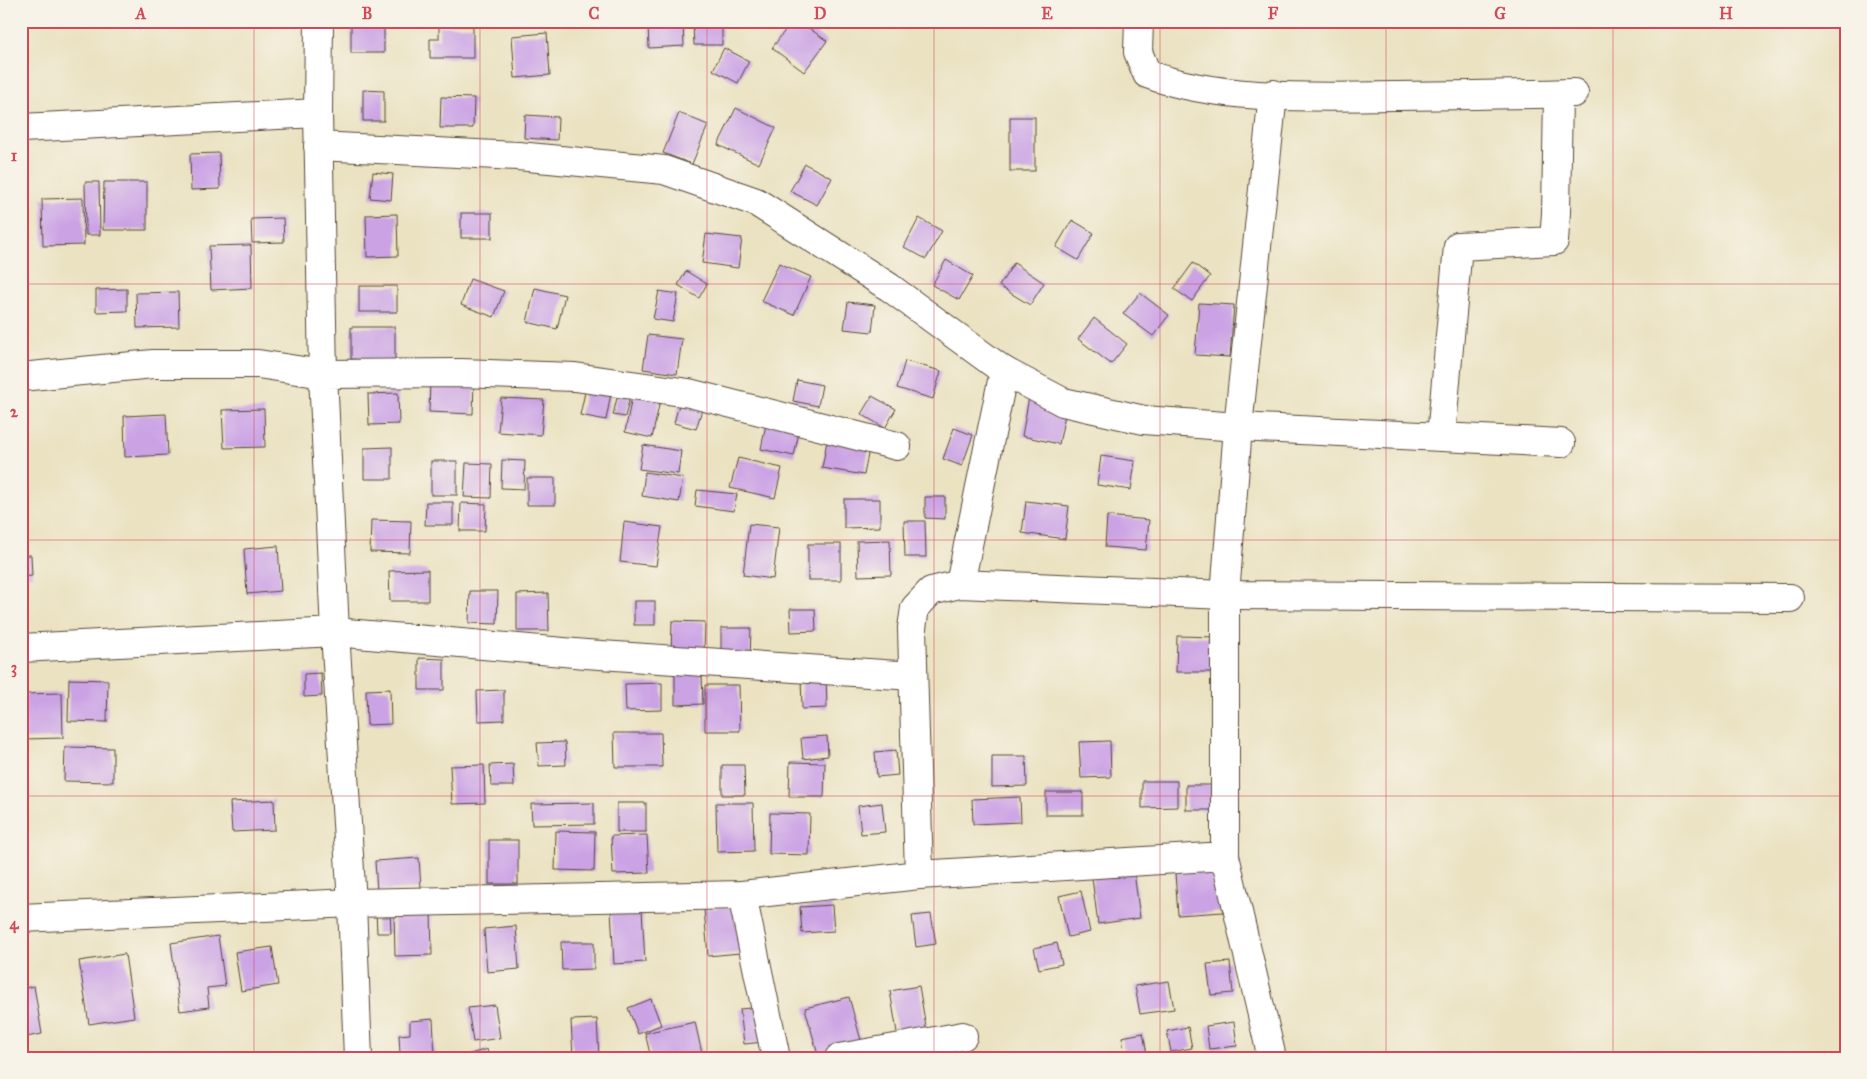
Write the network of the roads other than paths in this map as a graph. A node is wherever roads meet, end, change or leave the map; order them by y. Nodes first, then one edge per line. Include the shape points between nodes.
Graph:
1 (319, 21) edge
2 (1139, 21) edge
3 (1273, 94) junction
4 (318, 114) junction
5 (21, 128) edge
6 (318, 146) junction
7 (1004, 372) junction
8 (323, 374) junction
9 (21, 377) edge
10 (1238, 427) junction
11 (1441, 437) junction
12 (1561, 442) dead end
13 (896, 446) dead end
14 (960, 584) junction
15 (1225, 594) junction
16 (1790, 598) dead end
17 (335, 632) junction
18 (21, 648) edge
19 (913, 676) junction
20 (1225, 856) junction
21 (919, 876) junction
22 (742, 895) junction
23 (352, 903) junction
24 (21, 918) edge
25 (963, 1036) dead end
26 (358, 1058) edge
27 (776, 1058) edge
28 (839, 1058) edge
29 (1272, 1058) edge

1 - 4 street
2 - 3 street via 1138,52 1147,74 1167,82 1209,90
3 - 10 street
3 - 11 street via 1317,97 1566,94 1554,241 1458,246
4 - 5 street
4 - 6 street
6 - 7 street via 518,156 664,170 756,202 889,287
6 - 8 street
7 - 10 street via 1063,402 1144,420
7 - 14 street
8 - 9 street via 258,364 153,364
8 - 13 street via 461,372 575,377 689,393
8 - 17 street
10 - 11 street
10 - 15 street
11 - 12 street
14 - 15 street
14 - 19 street via 932,591 915,608
15 - 16 street
15 - 20 street
17 - 18 street
17 - 19 street via 586,654
17 - 23 street
19 - 21 street
20 - 21 street
20 - 29 street
21 - 22 street
22 - 23 street
22 - 27 street
23 - 24 street
23 - 26 street
25 - 28 street

